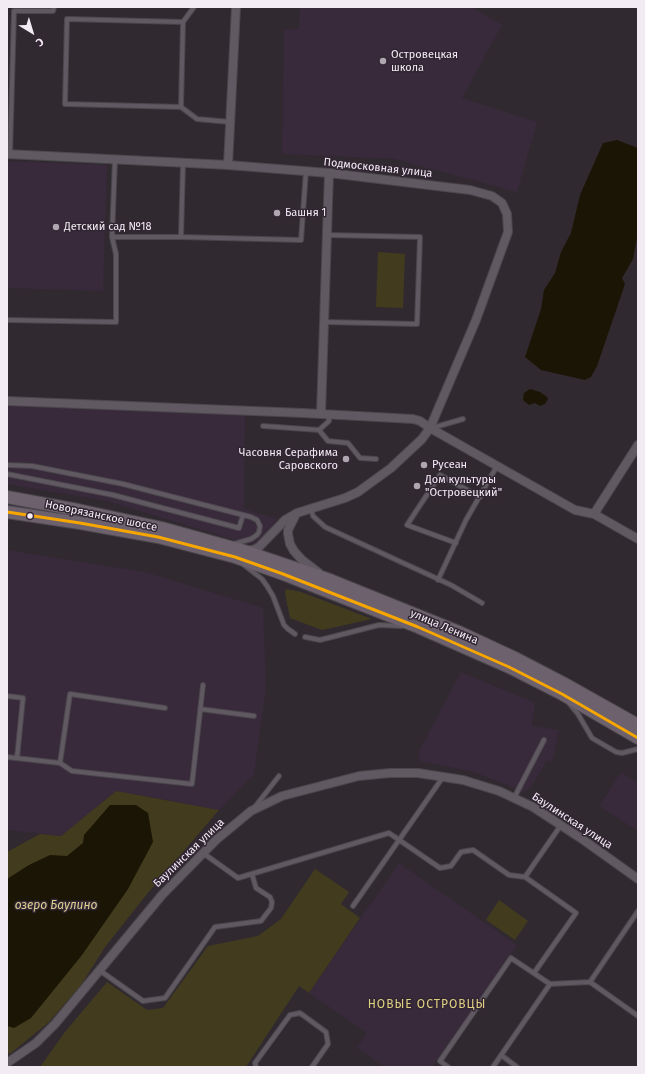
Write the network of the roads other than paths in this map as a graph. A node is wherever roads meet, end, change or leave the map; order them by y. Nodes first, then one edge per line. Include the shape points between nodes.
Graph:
1 (54, 7) edge
2 (194, 7) edge
3 (236, 7) edge
4 (183, 22) junction
5 (7, 37) edge
6 (12, 37) junction
7 (181, 107) junction
8 (9, 108) edge
9 (230, 122) junction
10 (8, 154) edge
11 (114, 159) junction
12 (183, 164) junction
13 (228, 165) junction
14 (306, 171) junction
15 (329, 173) junction
16 (327, 235) junction
17 (181, 237) junction
18 (112, 238) junction
19 (7, 320) edge
20 (324, 322) junction
21 (7, 401) edge
22 (325, 414) junction
23 (463, 419) dead end
24 (263, 426) dead end
25 (430, 428) junction
26 (319, 430) junction
27 (638, 445) edge
28 (376, 458) dead end
29 (7, 465) edge
30 (497, 466) junction
31 (7, 474) edge
32 (7, 497) edge
33 (480, 497) junction
34 (311, 508) junction
35 (7, 512) edge
36 (296, 513) junction
37 (594, 514) junction
38 (243, 515) junction
39 (638, 539) edge
40 (216, 543) junction
41 (456, 543) junction
42 (238, 554) junction
43 (330, 580) junction
44 (438, 580) junction
45 (482, 603) dead end
46 (418, 627) junction
47 (295, 634) dead end
48 (305, 637) dead end
49 (203, 685) dead end
50 (562, 694) junction
51 (7, 696) edge
52 (165, 708) dead end
53 (200, 709) junction
54 (254, 716) dead end
55 (638, 726) edge
56 (638, 738) edge
57 (544, 740) dead end
58 (638, 749) edge
59 (7, 757) edge
60 (17, 758) junction
61 (60, 763) junction
62 (279, 776) dead end
63 (443, 776) junction
64 (514, 798) junction
65 (251, 811) junction
66 (561, 825) junction
67 (398, 839) junction
68 (202, 853) junction
69 (252, 874) junction
70 (524, 877) junction
71 (638, 879) edge
72 (353, 906) dead end
73 (638, 912) edge
74 (99, 970) junction
75 (534, 973) junction
76 (590, 982) junction
77 (550, 984) junction
78 (638, 1016) edge
79 (501, 1056) junction
80 (7, 1063) edge
81 (256, 1067) edge
82 (312, 1067) edge
83 (448, 1067) edge
84 (493, 1067) edge
85 (517, 1067) edge

1 - 6 lane via 53,10 14,11
2 - 4 lane
3 - 9 street
4 - 7 lane
4 - 7 lane via 67,19 65,104
5 - 6 lane
6 - 8 lane
7 - 9 lane via 197,118
8 - 10 lane
9 - 13 street
10 - 11 street, Подмосковная улица
11 - 12 street, Подмосковная улица
11 - 18 lane
12 - 13 street, Подмосковная улица
12 - 17 lane
13 - 14 street, Подмосковная улица
14 - 15 street, Подмосковная улица
14 - 17 lane via 300,240
15 - 16 street
15 - 25 street, Подмосковная улица via 470,190 492,196 502,203 507,214 508,232
16 - 20 street
16 - 20 lane via 420,237 417,324
17 - 18 lane
18 - 19 lane via 116,254 116,322
20 - 22 street
21 - 22 street
22 - 25 street via 413,419
22 - 26 lane via 329,421
23 - 25 lane
24 - 26 lane
25 - 30 street
25 - 34 street, Подмосковная улица via 419,443 370,484 345,498
26 - 28 lane via 328,441 348,443 360,458
27 - 37 street
29 - 38 lane via 32,466 123,484
30 - 33 lane
30 - 37 street via 575,510
31 - 38 lane via 113,495 239,528
32 - 40 main road, Новорязанское шоссе via 162,528
33 - 41 lane
33 - 41 lane via 440,475 407,525
34 - 36 street, Подмосковная улица
34 - 44 lane via 313,516 325,527
35 - 42 main road, Новорязанское шоссе via 80,522
36 - 42 street, Подмосковная улица via 285,520 259,547
36 - 43 street via 288,530 290,544 313,570
37 - 39 street
38 - 40 lane via 257,520 260,526 257,535 241,543
40 - 42 main road, Новорязанское шоссе
41 - 44 lane
42 - 43 main road, улица Ленина
42 - 46 main road, улица Ленина
42 - 47 lane via 267,586 284,625
43 - 55 main road, улица Ленина via 459,632 515,658
44 - 45 lane
46 - 48 lane via 379,625 326,640
46 - 50 main road, улица Ленина via 509,667
49 - 53 lane
50 - 56 main road, улица Ленина
50 - 58 lane via 592,738 616,752
51 - 60 lane via 24,698
52 - 61 lane via 70,694
53 - 54 lane
53 - 61 lane via 192,784 72,771
57 - 64 lane
59 - 60 lane
60 - 61 lane
62 - 65 lane
63 - 64 street, Баулинская улица via 463,780
63 - 65 street, Баулинская улица via 411,773 359,776 282,796
63 - 67 lane
64 - 66 street, Баулинская улица
65 - 68 street, Баулинская улица
66 - 70 lane
66 - 71 street, Баулинская улица
67 - 69 lane via 389,832
67 - 70 lane via 440,868 451,866 461,852 473,850 509,875
67 - 72 lane
68 - 69 lane via 238,878
68 - 74 street, Баулинская улица via 162,895
69 - 74 lane via 256,888 270,897 271,908 261,921 215,928 165,998 143,1001
70 - 75 lane via 576,913
73 - 76 lane
74 - 80 street, Баулинская улица via 55,1024 36,1043
75 - 77 lane
75 - 83 lane via 511,958 440,1061
76 - 77 lane
76 - 78 lane
77 - 79 lane
79 - 84 lane
79 - 85 lane
81 - 82 lane via 255,1063 290,1015 300,1013 326,1032 328,1044

